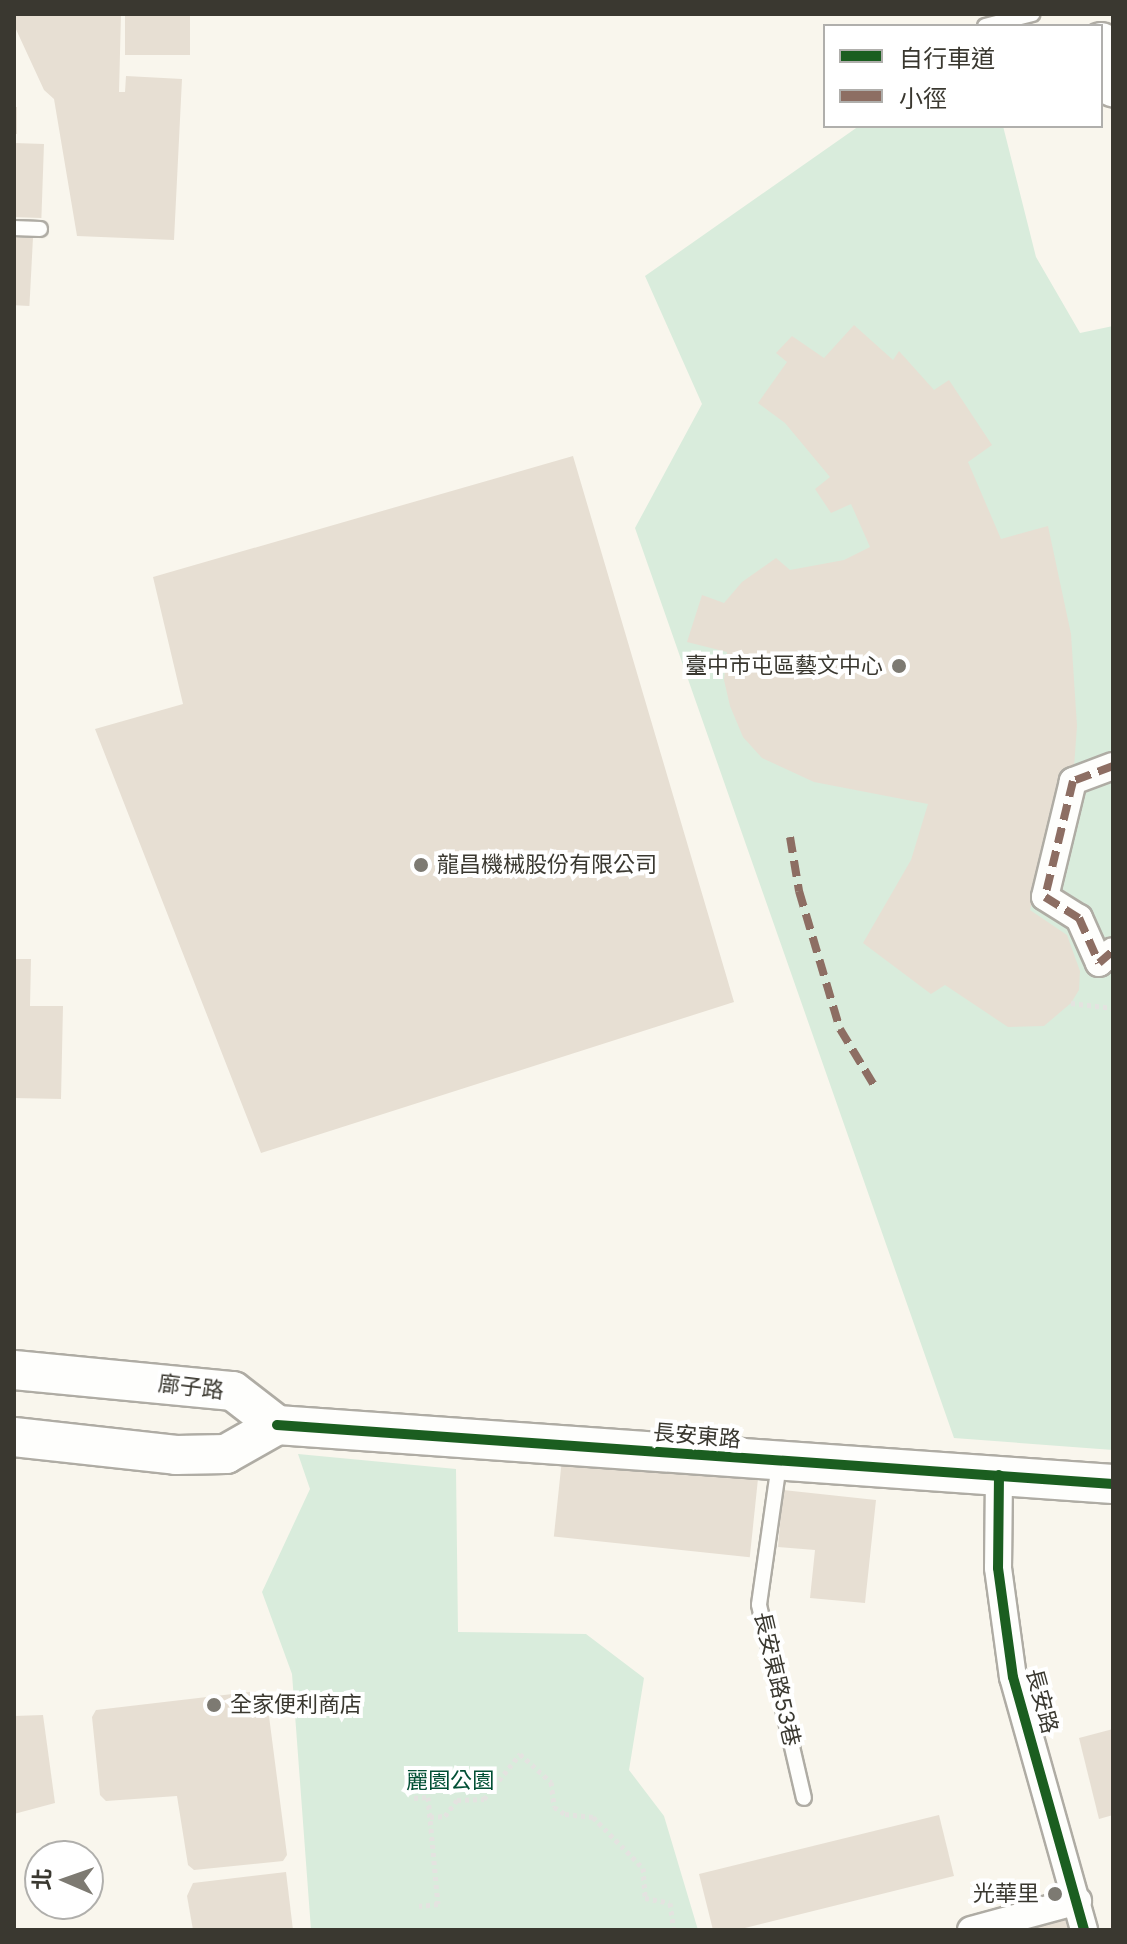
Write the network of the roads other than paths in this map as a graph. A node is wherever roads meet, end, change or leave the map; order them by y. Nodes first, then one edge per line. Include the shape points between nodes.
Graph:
1 (1032, 14) edge
2 (993, 24) edge
3 (1103, 50) edge
4 (1113, 87) edge
5 (14, 228) edge
6 (40, 229) dead end
7 (1113, 766) edge
8 (1113, 951) edge
9 (14, 1370) edge
10 (277, 1425) junction
11 (14, 1437) edge
12 (779, 1464) junction
13 (999, 1475) junction
14 (1113, 1484) edge
15 (804, 1798) dead end
16 (1078, 1901) junction
17 (971, 1930) edge
18 (1084, 1930) edge

1 - 2 lane
3 - 4 street
5 - 6 lane
7 - 8 street via 1073,781 1045,897 1079,918 1099,963
9 - 10 street, 廍子路 via 233,1391
10 - 11 street via 226,1454 176,1455
10 - 12 street, 長安東路
12 - 13 street, 長安東路
12 - 15 lane, 長安東路53巷 via 759,1605
13 - 14 street, 長安東路
13 - 16 street, 長安路 via 998,1568 1013,1677
16 - 17 street
16 - 18 street, 長安路

